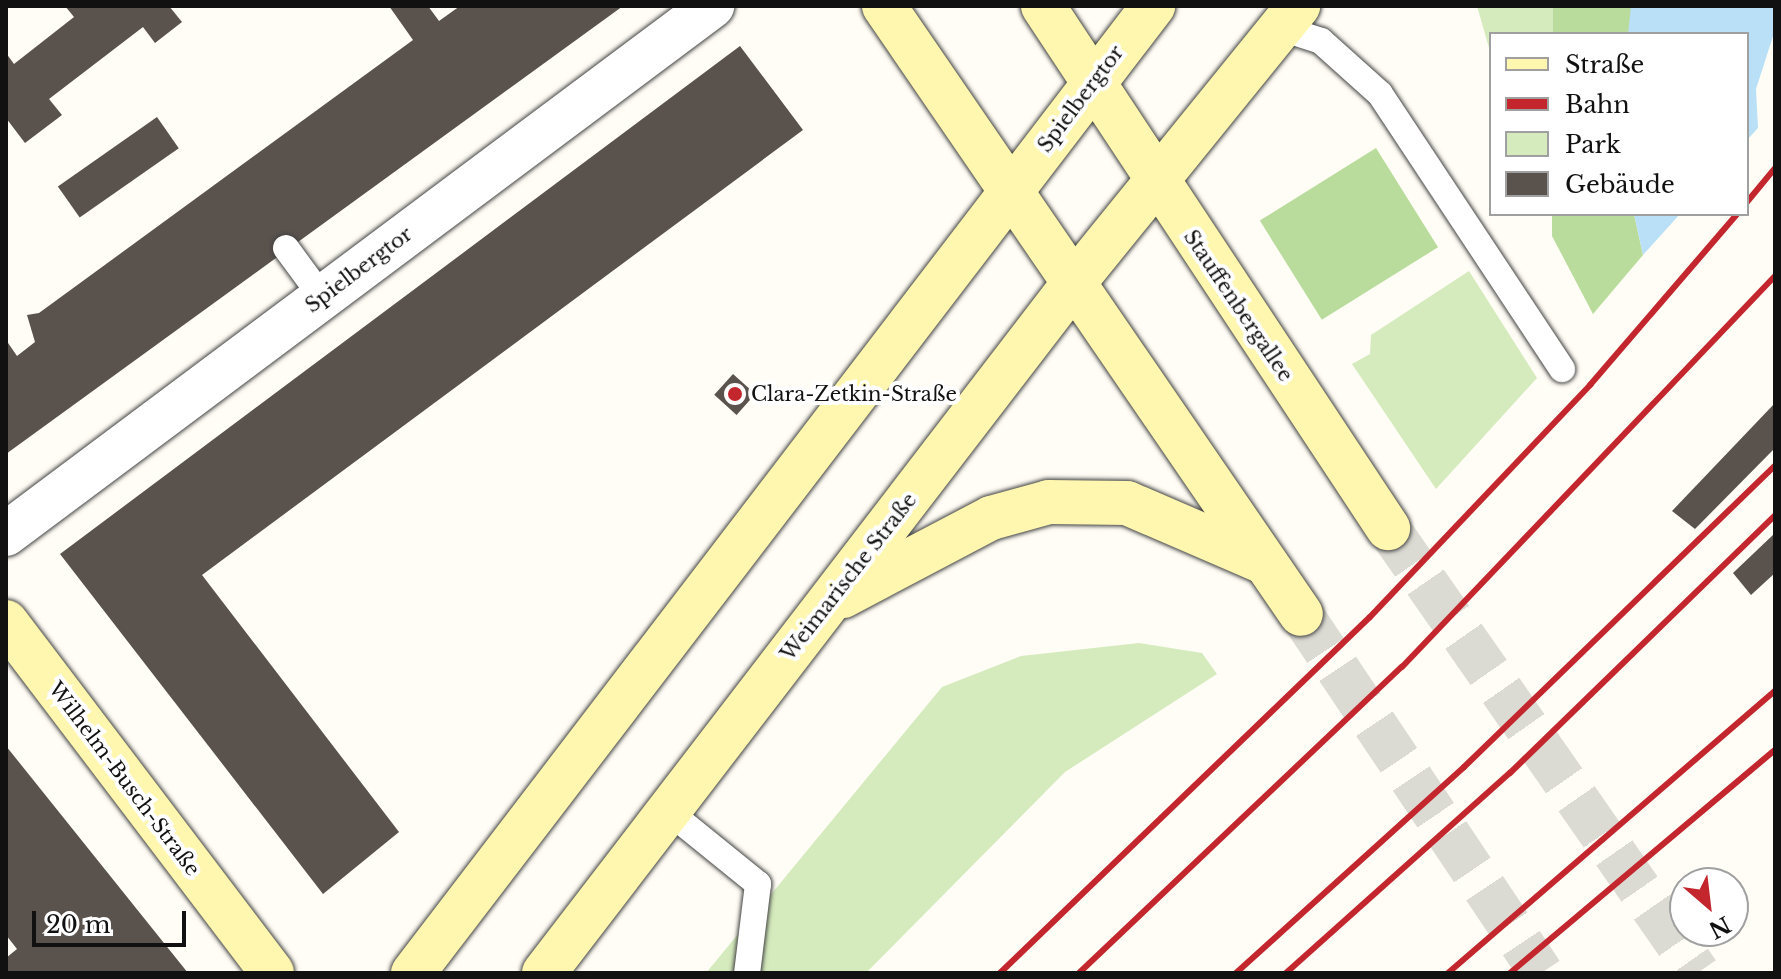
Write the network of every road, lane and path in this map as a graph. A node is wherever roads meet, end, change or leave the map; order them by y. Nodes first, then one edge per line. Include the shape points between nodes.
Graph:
1 (712, 6) edge
2 (884, 6) edge
3 (1043, 6) edge
4 (1153, 6) edge
5 (1289, 17) edge
6 (1093, 82) junction
7 (1156, 181) junction
8 (1011, 193) junction
9 (286, 248) dead end
10 (1073, 284) junction
11 (322, 297) junction
12 (1562, 369) dead end
13 (1388, 528) tunnel mouth
14 (6, 534) edge
15 (1266, 563) junction
16 (830, 603) junction
17 (1301, 614) tunnel mouth
18 (6, 622) edge
19 (668, 811) junction
20 (272, 973) edge
21 (413, 973) edge
22 (544, 973) edge
23 (747, 973) edge

1 - 11 street, Spielbergtor
2 - 8 main road
3 - 6 main road
4 - 6 main road, Spielbergtor
5 - 7 main road
5 - 12 lane via 1380,94
6 - 7 main road, Stauffenbergallee
6 - 8 main road, Spielbergtor
7 - 10 main road, Weimarische Straße
7 - 13 main road, Stauffenbergallee
8 - 10 main road
8 - 21 main road
9 - 11 lane
10 - 15 main road
10 - 16 main road, Weimarische Straße
11 - 14 street, Spielbergtor
15 - 16 main road via 1127,503 1049,502 991,518
15 - 17 main road
16 - 19 main road, Weimarische Straße
18 - 20 main road, Wilhelm-Busch-Straße
19 - 22 main road, Weimarische Straße
19 - 23 lane via 758,884

